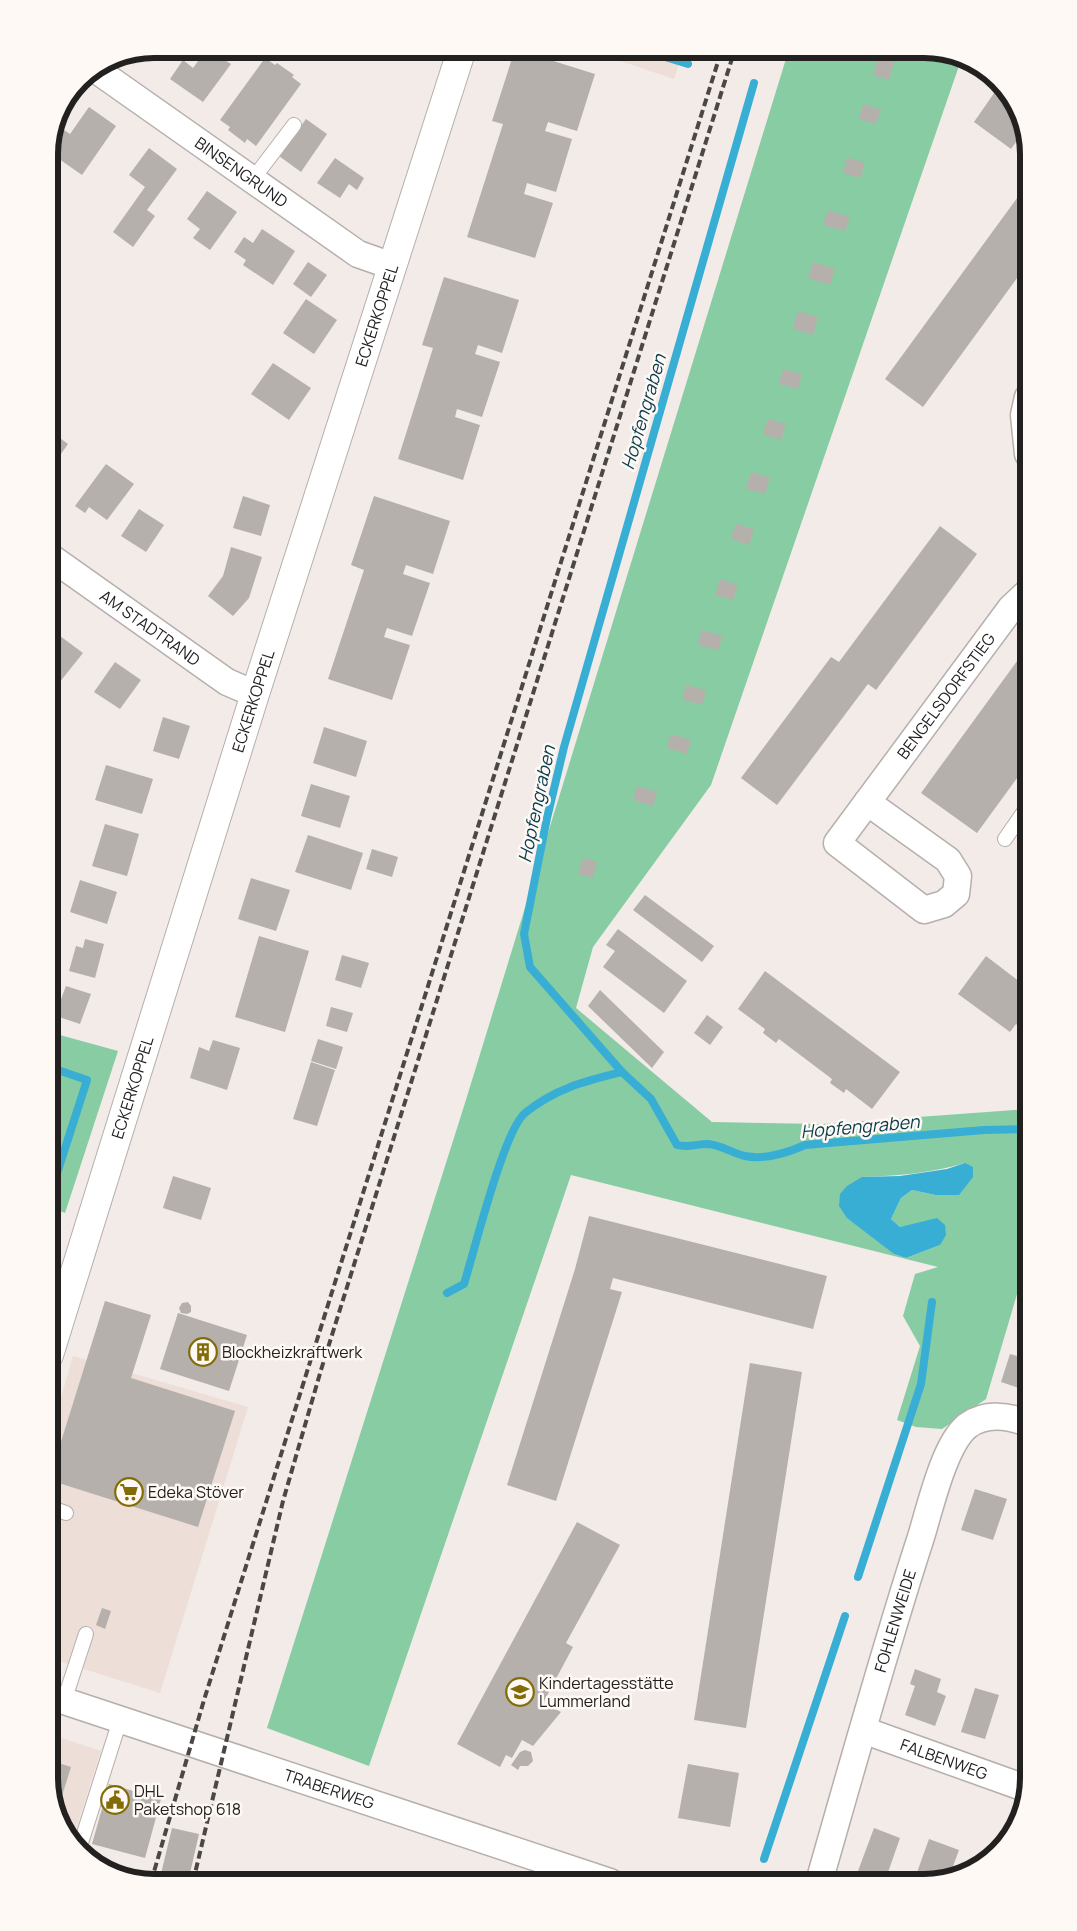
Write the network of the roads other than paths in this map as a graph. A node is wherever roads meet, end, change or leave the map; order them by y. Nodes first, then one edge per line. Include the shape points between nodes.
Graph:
1 (459, 58) edge
2 (101, 73) edge
3 (294, 125) dead end
4 (253, 179) junction
5 (392, 266) junction
6 (58, 562) edge
7 (1020, 600) edge
8 (255, 694) junction
9 (867, 802) junction
10 (1020, 817) edge
11 (1005, 839) dead end
12 (58, 1326) edge
13 (1020, 1420) edge
14 (58, 1510) edge
15 (66, 1512) dead end
16 (86, 1634) dead end
17 (58, 1695) edge
18 (58, 1700) edge
19 (120, 1720) junction
20 (863, 1730) junction
21 (1019, 1786) edge
22 (82, 1841) edge
23 (584, 1874) edge
24 (821, 1874) edge

1 - 5 street, ECKERKOPPEL
2 - 4 street, BINSENGRUND
3 - 4 lane
4 - 5 street, BINSENGRUND via 358,254
5 - 8 street, ECKERKOPPEL
6 - 8 street, AM STADTRAND via 227,682
7 - 9 street, BENGELSDORFSTIEG
8 - 12 street, ECKERKOPPEL
9 - 9 street, BENGELSDORFSTIEG via 837,843 924,910 944,904 956,894 958,876 948,860
10 - 11 lane
13 - 20 street, FOHLENWEIDE via 992,1415 967,1426 948,1453
14 - 15 lane
16 - 17 lane
18 - 19 street, TRABERWEG
19 - 22 lane
19 - 23 street, TRABERWEG
20 - 21 street, FALBENWEG
20 - 24 street, FOHLENWEIDE

